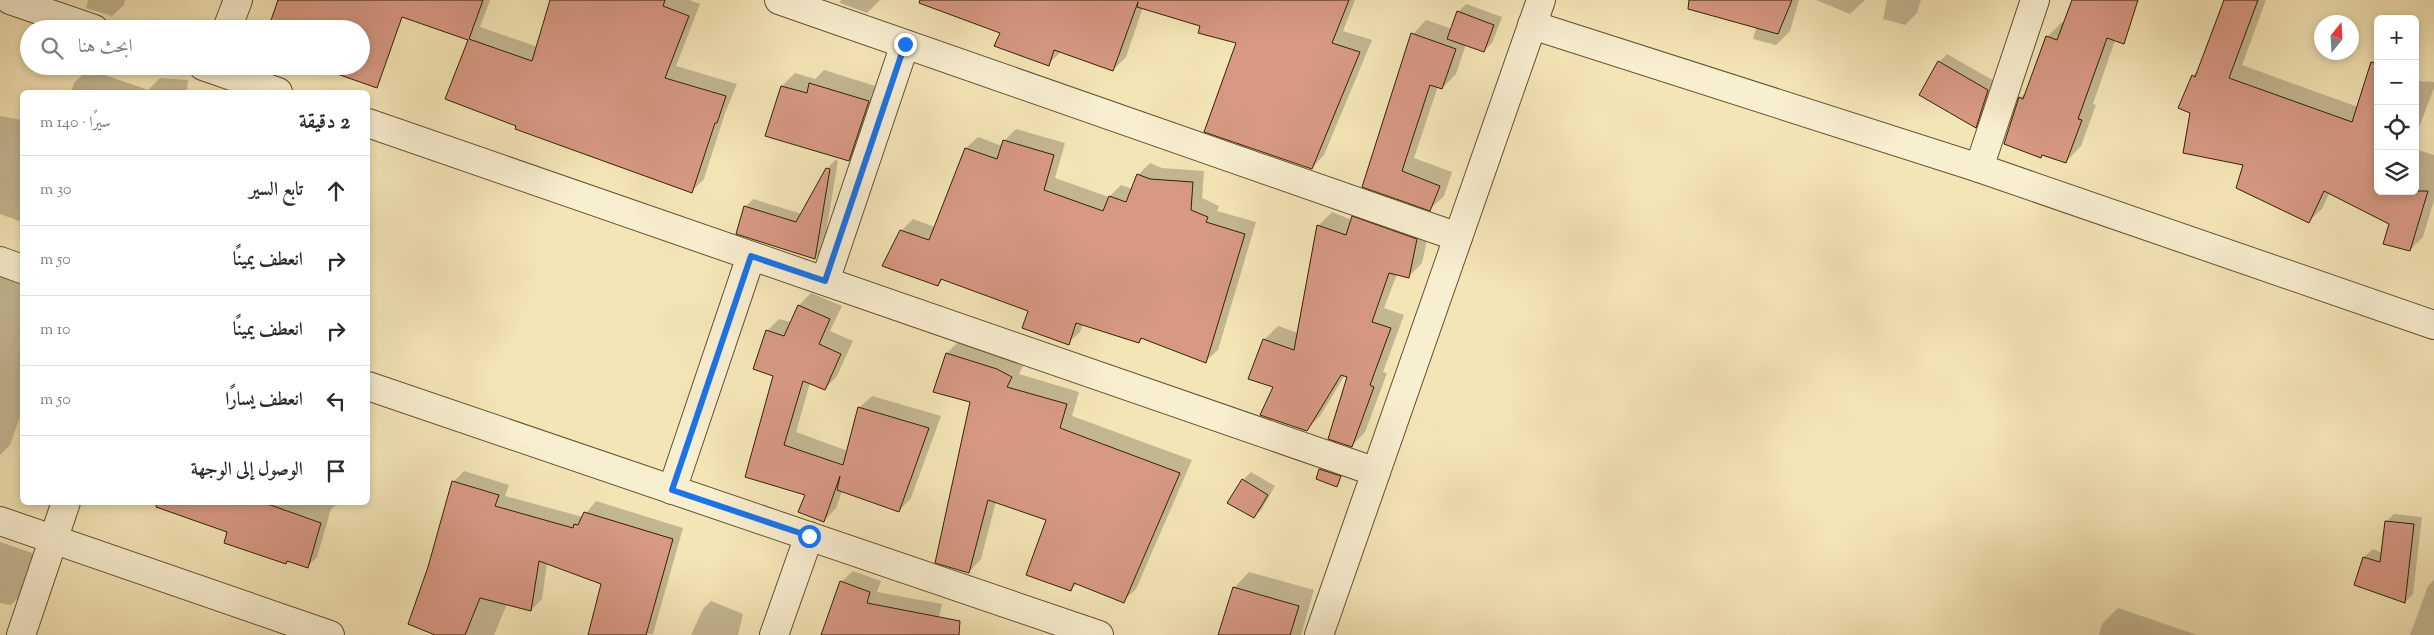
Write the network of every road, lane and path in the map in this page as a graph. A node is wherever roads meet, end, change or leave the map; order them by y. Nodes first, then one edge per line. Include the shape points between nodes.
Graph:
1 (10, 0) edge
2 (238, 0) edge
3 (2035, 0) edge
4 (784, 1) edge
5 (1537, 12) edge
6 (68, 20) edge
7 (230, 20) edge
8 (905, 44) junction
9 (231, 75) edge
10 (272, 90) edge
11 (370, 124) edge
12 (1979, 168) junction
13 (1458, 237) junction
14 (751, 256) junction
15 (0, 261) edge
16 (20, 268) edge
17 (825, 281) junction
18 (2434, 325) edge
19 (370, 387) edge
20 (1376, 472) junction
21 (672, 490) junction
22 (65, 505) edge
23 (0, 521) edge
24 (809, 536) junction
25 (54, 540) junction
26 (21, 635) edge
27 (330, 635) edge
28 (774, 635) edge
29 (1098, 635) edge
30 (1320, 635) edge

1 - 6 street
2 - 7 street
3 - 12 street
4 - 8 street
5 - 12 street
5 - 13 street
8 - 13 street
8 - 17 street
9 - 10 street
11 - 14 street
12 - 18 street
13 - 20 street
14 - 17 street
14 - 21 street
15 - 16 street
17 - 20 street
19 - 21 street
20 - 30 street
21 - 24 street
22 - 25 street
23 - 25 street
24 - 28 street
24 - 29 street
25 - 26 street
25 - 27 street

